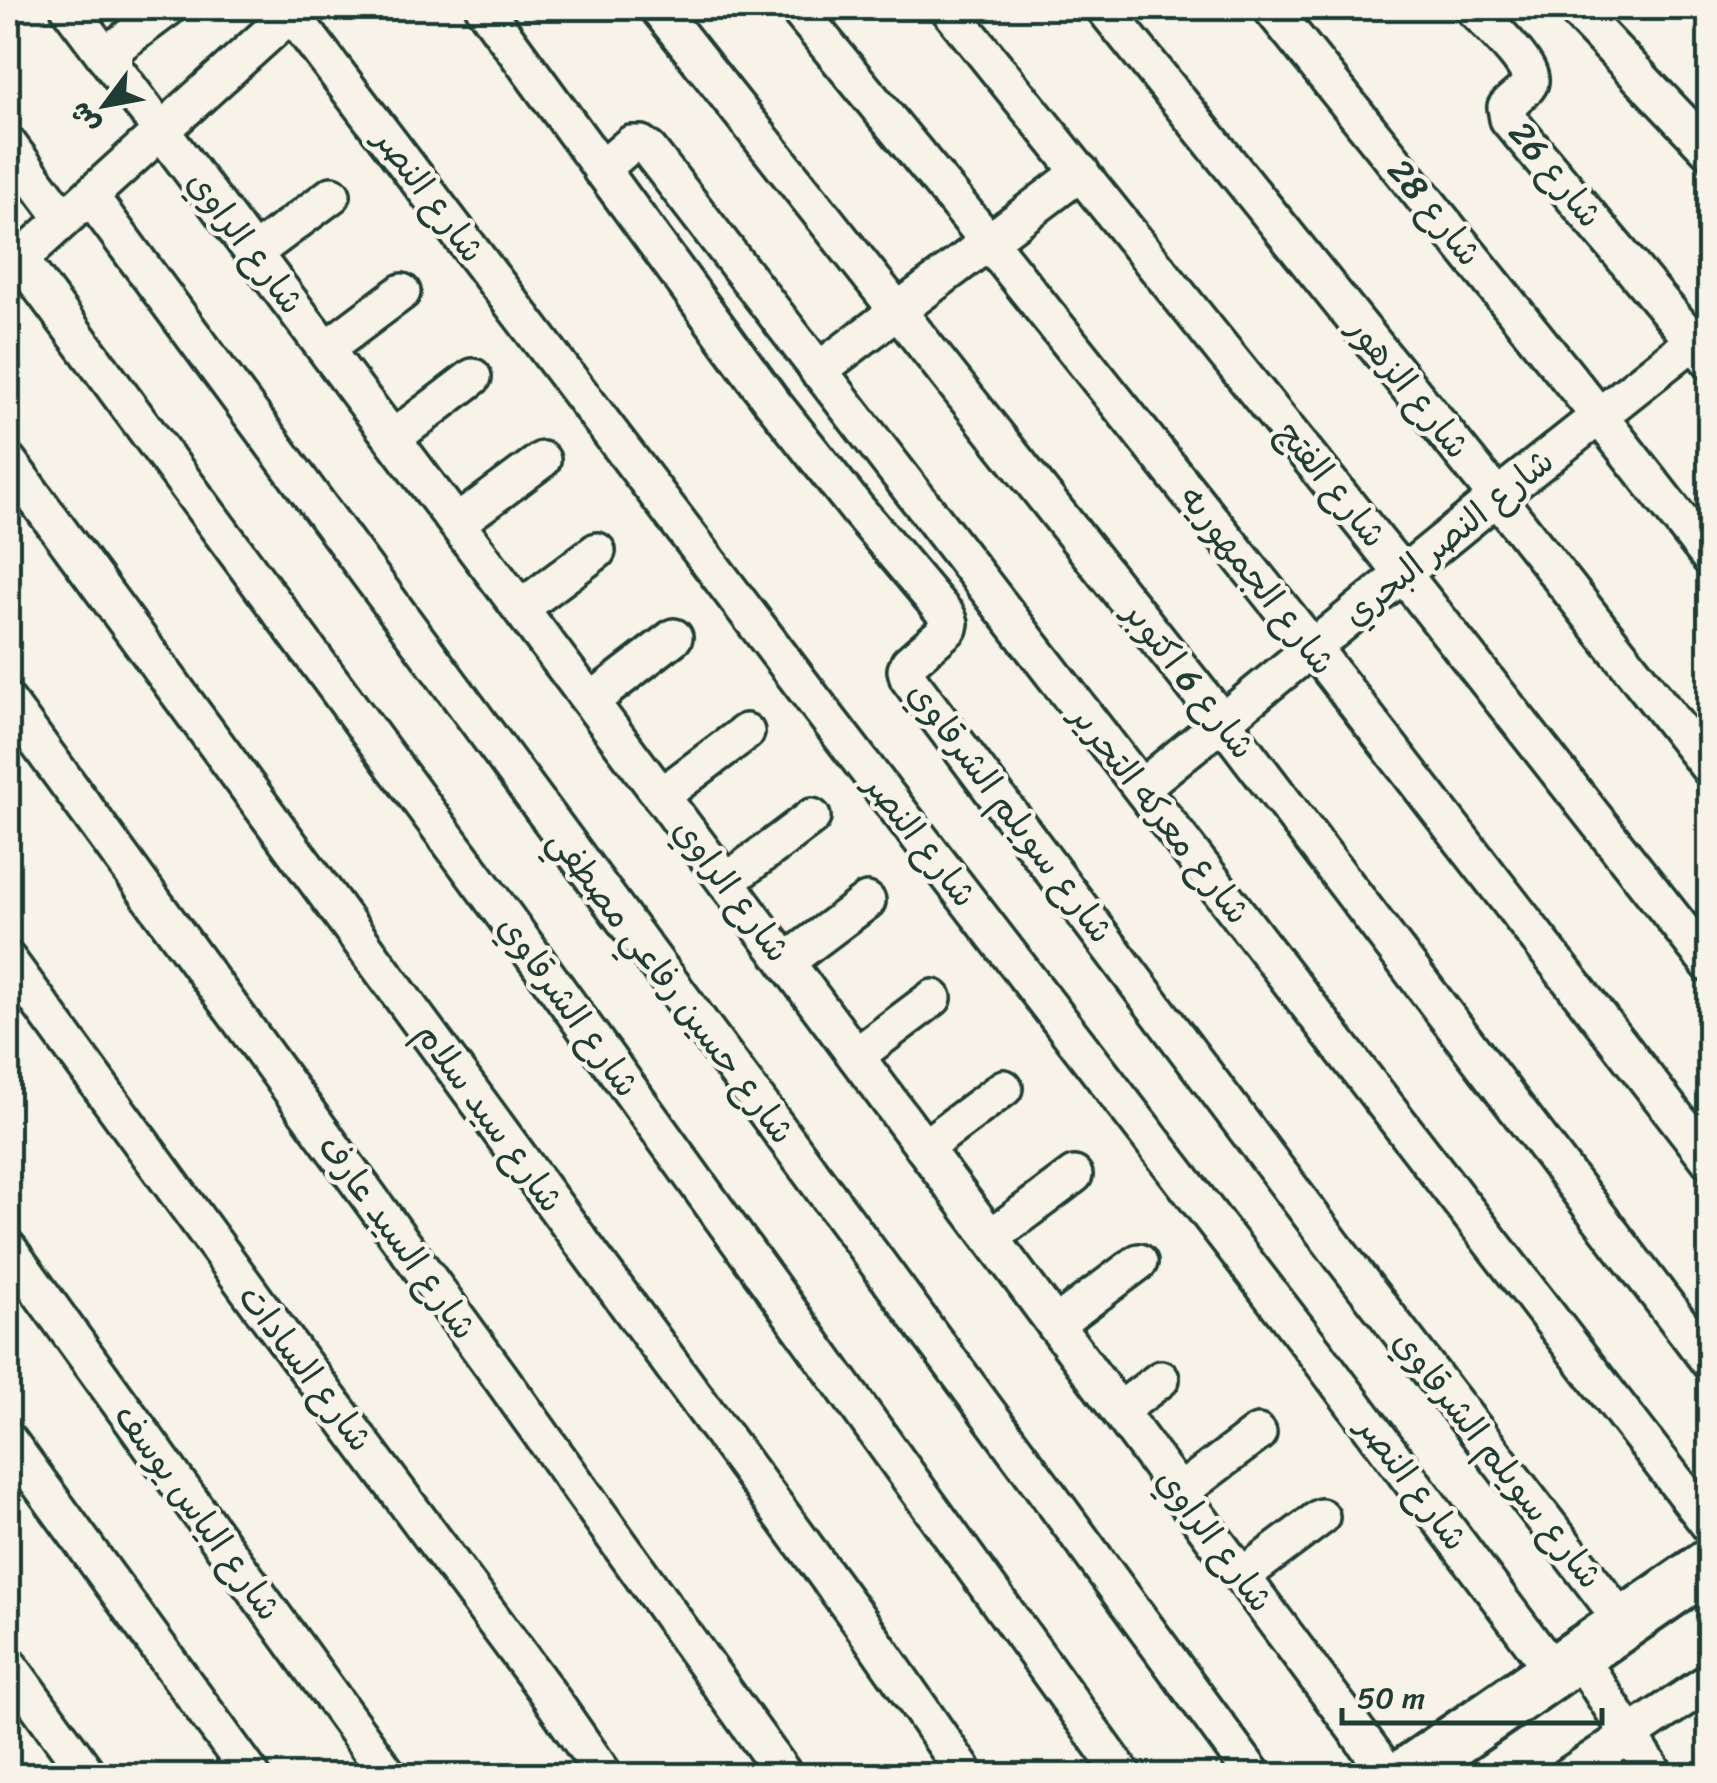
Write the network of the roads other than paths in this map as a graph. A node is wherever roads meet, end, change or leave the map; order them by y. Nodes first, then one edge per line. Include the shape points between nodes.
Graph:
1 (69, 8) edge
2 (168, 8) edge
3 (484, 8) edge
4 (658, 8) edge
5 (797, 8) edge
6 (948, 8) edge
7 (1104, 8) edge
8 (1271, 8) edge
9 (1473, 8) edge
10 (1574, 8) edge
11 (292, 9) edge
12 (105, 55) junction
13 (162, 130) junction
14 (8, 144) edge
15 (1710, 151) edge
16 (601, 170) junction
17 (1081, 172) junction
18 (332, 195) dead end
19 (77, 207) junction
20 (989, 242) junction
21 (254, 253) junction
22 (12, 258) edge
23 (402, 292) dead end
24 (898, 310) junction
25 (1704, 343) edge
26 (326, 349) junction
27 (818, 371) junction
28 (473, 377) dead end
29 (1599, 416) junction
30 (392, 438) junction
31 (542, 460) dead end
32 (8, 461) edge
33 (1497, 497) junction
34 (457, 524) junction
35 (597, 551) dead end
36 (1710, 558) edge
37 (1404, 574) junction
38 (521, 608) junction
39 (674, 638) dead end
40 (1312, 648) junction
41 (590, 701) junction
42 (8, 702) edge
43 (1222, 721) junction
44 (746, 732) dead end
45 (1710, 770) edge
46 (1142, 788) junction
47 (662, 796) junction
48 (812, 817) dead end
49 (726, 882) junction
50 (866, 901) dead end
51 (8, 960) edge
52 (786, 962) junction
53 (1710, 965) edge
54 (933, 998) dead end
55 (856, 1056) junction
56 (1004, 1088) dead end
57 (924, 1148) junction
58 (1710, 1162) edge
59 (1074, 1175) dead end
60 (990, 1238) junction
61 (8, 1248) edge
62 (1140, 1262) dead end
63 (1056, 1325) junction
64 (1710, 1363) edge
65 (1162, 1379) dead end
66 (1120, 1411) junction
67 (1258, 1434) dead end
68 (8, 1440) edge
69 (1180, 1492) junction
70 (1321, 1516) dead end
71 (1710, 1526) edge
72 (1710, 1564) edge
73 (1242, 1576) junction
74 (1624, 1623) junction
75 (8, 1664) edge
76 (1566, 1664) junction
77 (1710, 1680) edge
78 (1630, 1734) junction
79 (90, 1776) edge
80 (252, 1776) edge
81 (388, 1776) edge
82 (605, 1776) edge
83 (785, 1776) edge
84 (968, 1776) edge
85 (1124, 1776) edge
86 (1254, 1776) edge
87 (1390, 1776) edge
88 (1404, 1776) edge
89 (1568, 1776) edge
90 (1656, 1776) edge

1 - 12 street, شارع الراوي
2 - 12 street
3 - 16 street, شارع سويلم الشرقاوي
4 - 24 street, شارع 6 اكتوبر
5 - 20 street, شارع الجمهوريه
6 - 17 street, شارع الفتح
7 - 33 street, شارع الزهور
8 - 29 street, شارع 28
9 - 25 street, شارع 26 via 1532,75 1506,107 1508,119
10 - 15 street
11 - 13 street
11 - 76 street, شارع النصر via 1314,1351
12 - 13 street, شارع الراوي
13 - 19 street
13 - 21 street, شارع الراوي
14 - 19 street, شارع حسين رفاعي مصطفي
16 - 27 street, شارع معركه التحرير via 631,144 645,146
16 - 74 street, شارع سويلم الشرقاوي via 768,398 948,616 950,628 909,663 908,678
17 - 20 street
17 - 37 street, شارع الفتح
18 - 21 street
19 - 22 street
19 - 86 street, شارع حسين رفاعي مصطفي via 529,794
20 - 24 street
20 - 40 street, شارع الجمهوريه
21 - 26 street, شارع الراوي
22 - 85 street, شارع الشرقاوي via 530,951
23 - 26 street
24 - 27 street
24 - 43 street, شارع 6 اكتوبر
25 - 29 street, شارع النصر البحري
26 - 30 street, شارع الراوي
27 - 46 street, شارع معركه التحرير
28 - 30 street
29 - 33 street, شارع النصر البحري
29 - 36 street, شارع 28
30 - 34 street, شارع الراوي
31 - 34 street
32 - 84 street, شارع سيد سلام
33 - 37 street, شارع النصر البحري
33 - 45 street, شارع الزهور
34 - 38 street, شارع الراوي
35 - 38 street
37 - 40 street, شارع النصر البحري
37 - 53 street, شارع الفتح
38 - 41 street, شارع الراوي
39 - 41 street
40 - 43 street, شارع النصر البحري
40 - 58 street, شارع الجمهوريه
41 - 47 street, شارع الراوي
42 - 83 street, شارع السيد عارف
43 - 46 street, شارع النصر البحري
43 - 64 street, شارع 6 اكتوبر
44 - 47 street
46 - 71 street, شارع معركه التحرير
47 - 49 street, شارع الراوي
48 - 49 street
49 - 52 street, شارع الراوي
50 - 52 street
51 - 82 street, شارع السادات
52 - 55 street, شارع الراوي
54 - 55 street
55 - 57 street, شارع الراوي
56 - 57 street
57 - 60 street, شارع الراوي
59 - 60 street
60 - 63 street, شارع الراوي
61 - 81 street, شارع الياس يوسف
62 - 63 street
63 - 66 street, شارع الراوي
65 - 66 street
66 - 69 street, شارع الراوي
67 - 69 street
68 - 80 street
69 - 73 street, شارع الراوي
70 - 73 street
72 - 74 street
73 - 87 street, شارع الراوي
74 - 76 street
75 - 79 street
76 - 78 street, شارع النصر
76 - 88 street
77 - 78 street
78 - 89 street
78 - 90 street, شارع النصر

